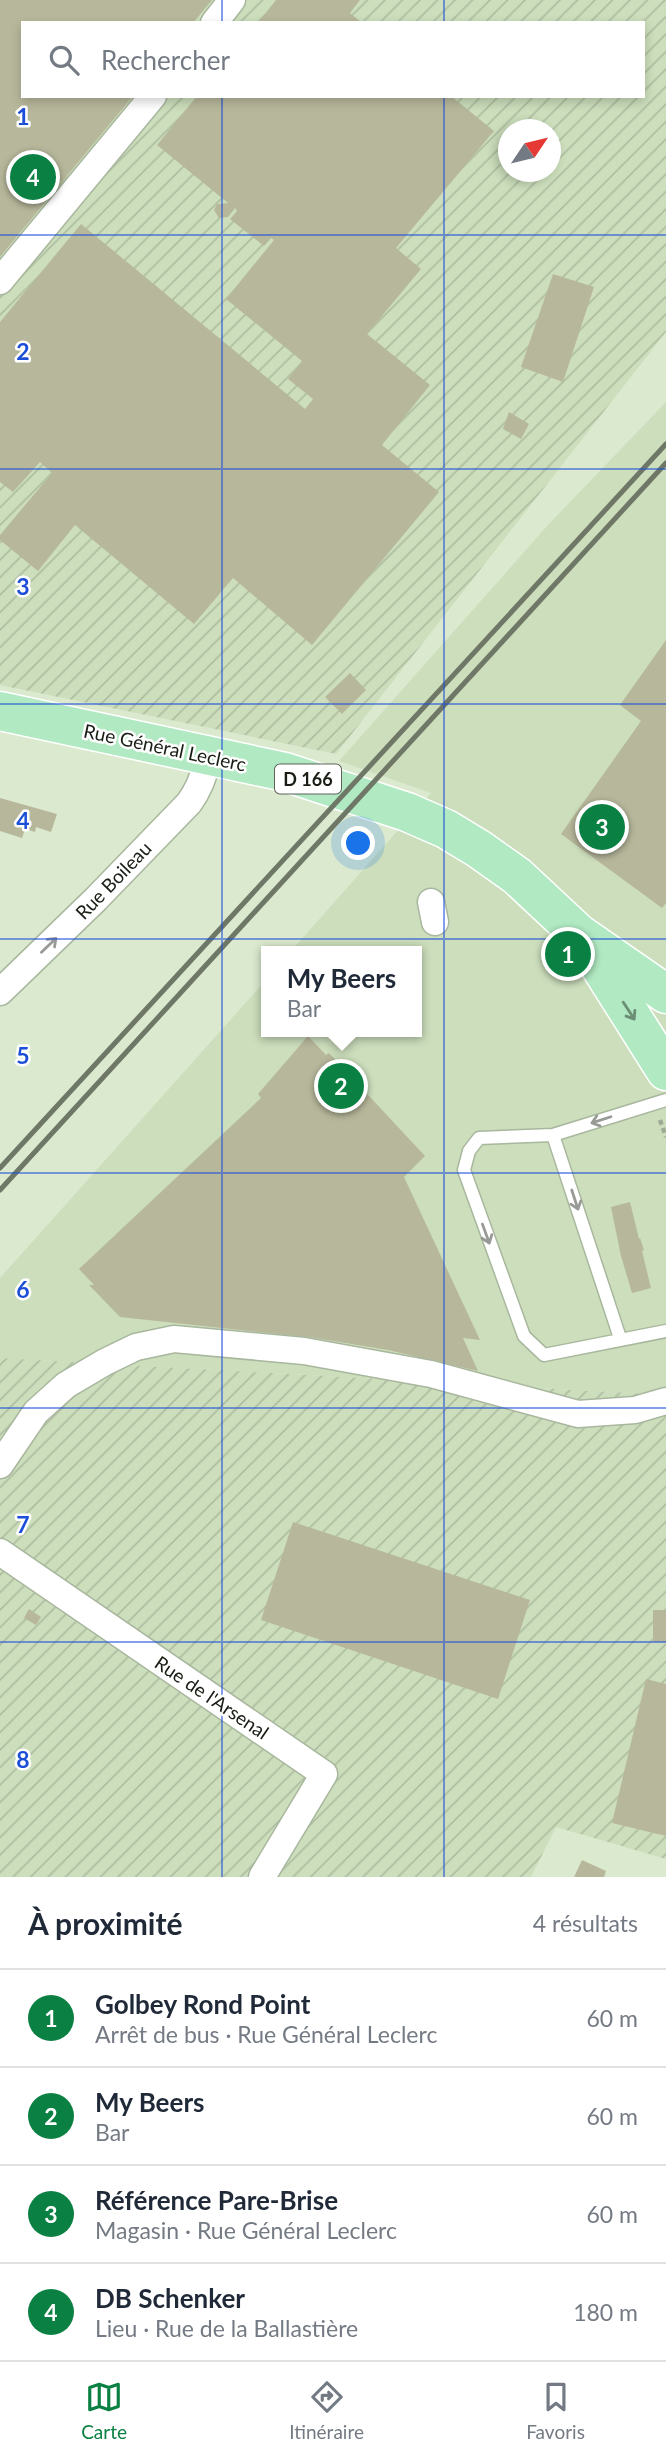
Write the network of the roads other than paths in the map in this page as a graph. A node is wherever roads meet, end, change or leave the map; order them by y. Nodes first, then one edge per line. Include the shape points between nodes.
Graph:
1 (232, 0) edge
2 (216, 21) edge
3 (151, 98) edge
4 (0, 281) edge
5 (0, 711) edge
6 (208, 756) junction
7 (578, 933) junction
8 (0, 992) edge
9 (666, 994) edge
10 (666, 1071) edge
11 (666, 1100) edge
12 (553, 1135) junction
13 (666, 1331) edge
14 (620, 1338) junction
15 (666, 1401) edge
16 (0, 1465) edge
17 (0, 1552) edge
18 (262, 1877) edge

1 - 2 street
3 - 4 street
5 - 6 main road, Rue Général Leclerc / D 166
6 - 7 main road, Rue Général Leclerc / D 166 via 285,772 446,829 517,876
8 -> 6 street, Rue Boileau via 189,803 205,774
7 - 9 main road, Rue Général Leclerc / D 166
7 -> 10 main road, Rue Général Leclerc / D 166
11 -> 12 lane
12 -> 14 lane
12 -> 14 lane via 479,1138 469,1151 464,1170 471,1192 524,1336 544,1355
13 - 14 lane
15 - 16 street via 635,1410 578,1414 431,1374 304,1351 174,1339 136,1347 66,1385 36,1412
17 - 18 street, Rue de l'Arsenal via 324,1774

